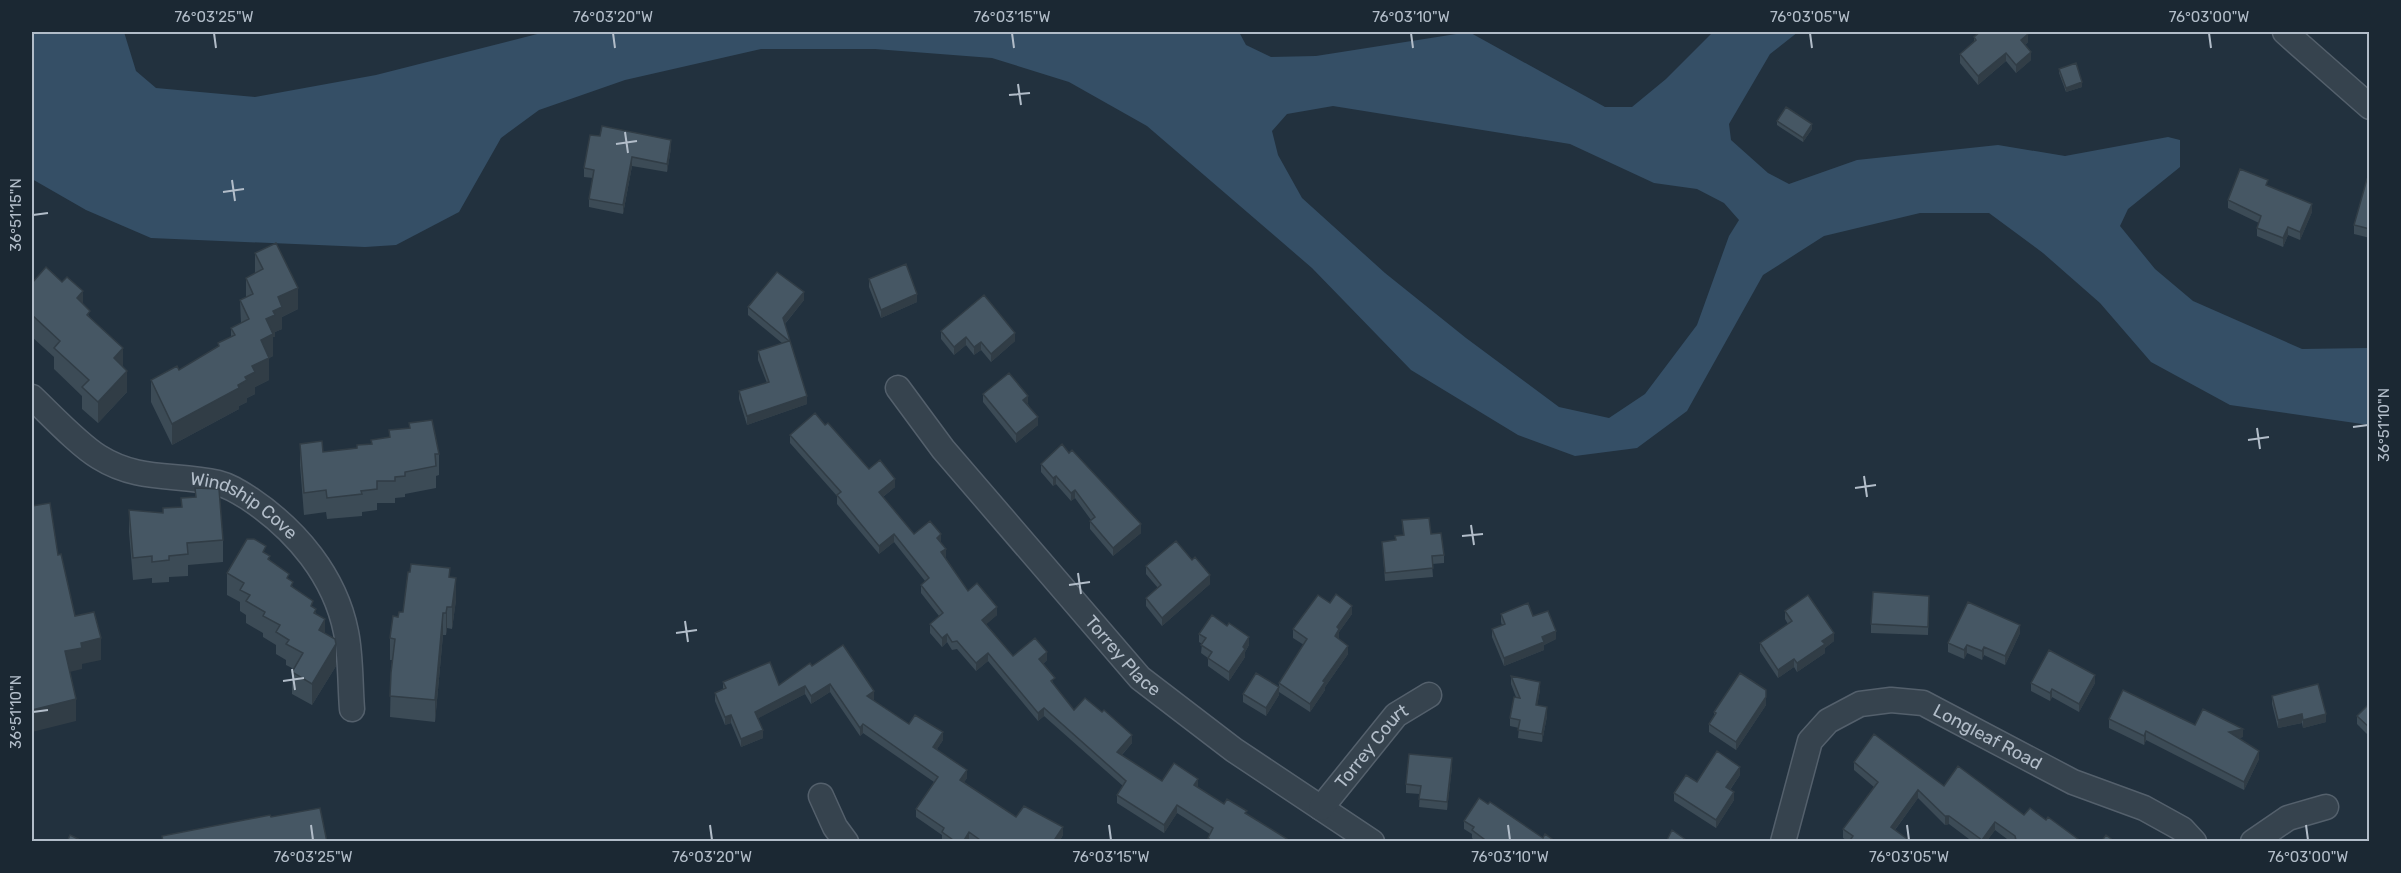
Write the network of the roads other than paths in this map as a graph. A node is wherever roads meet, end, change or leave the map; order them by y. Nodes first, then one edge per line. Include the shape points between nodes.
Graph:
1 (2285, 32) edge
2 (2370, 107) edge
3 (898, 388) dead end
4 (32, 397) edge
5 (1429, 695) dead end
6 (352, 709) dead end
7 (821, 796) dead end
8 (2326, 807) dead end
9 (1321, 808) junction
10 (846, 842) edge
11 (1372, 842) edge
12 (1783, 842) edge
13 (2194, 842) edge
14 (2253, 842) edge

1 - 2 street
3 - 9 street, Torrey Place via 943,449 1140,678 1234,750
4 - 6 street, Windship Cove via 98,457 125,470 154,477 189,478 231,486 291,532 328,582 341,614
5 - 9 street, Torrey Court via 1396,715
7 - 10 street
8 - 14 street via 2288,818
9 - 11 street, Torrey Place
12 - 13 street, Longleaf Road via 1810,741 1828,722 1860,704 1891,700 1923,703 2073,782 2144,808 2182,829

